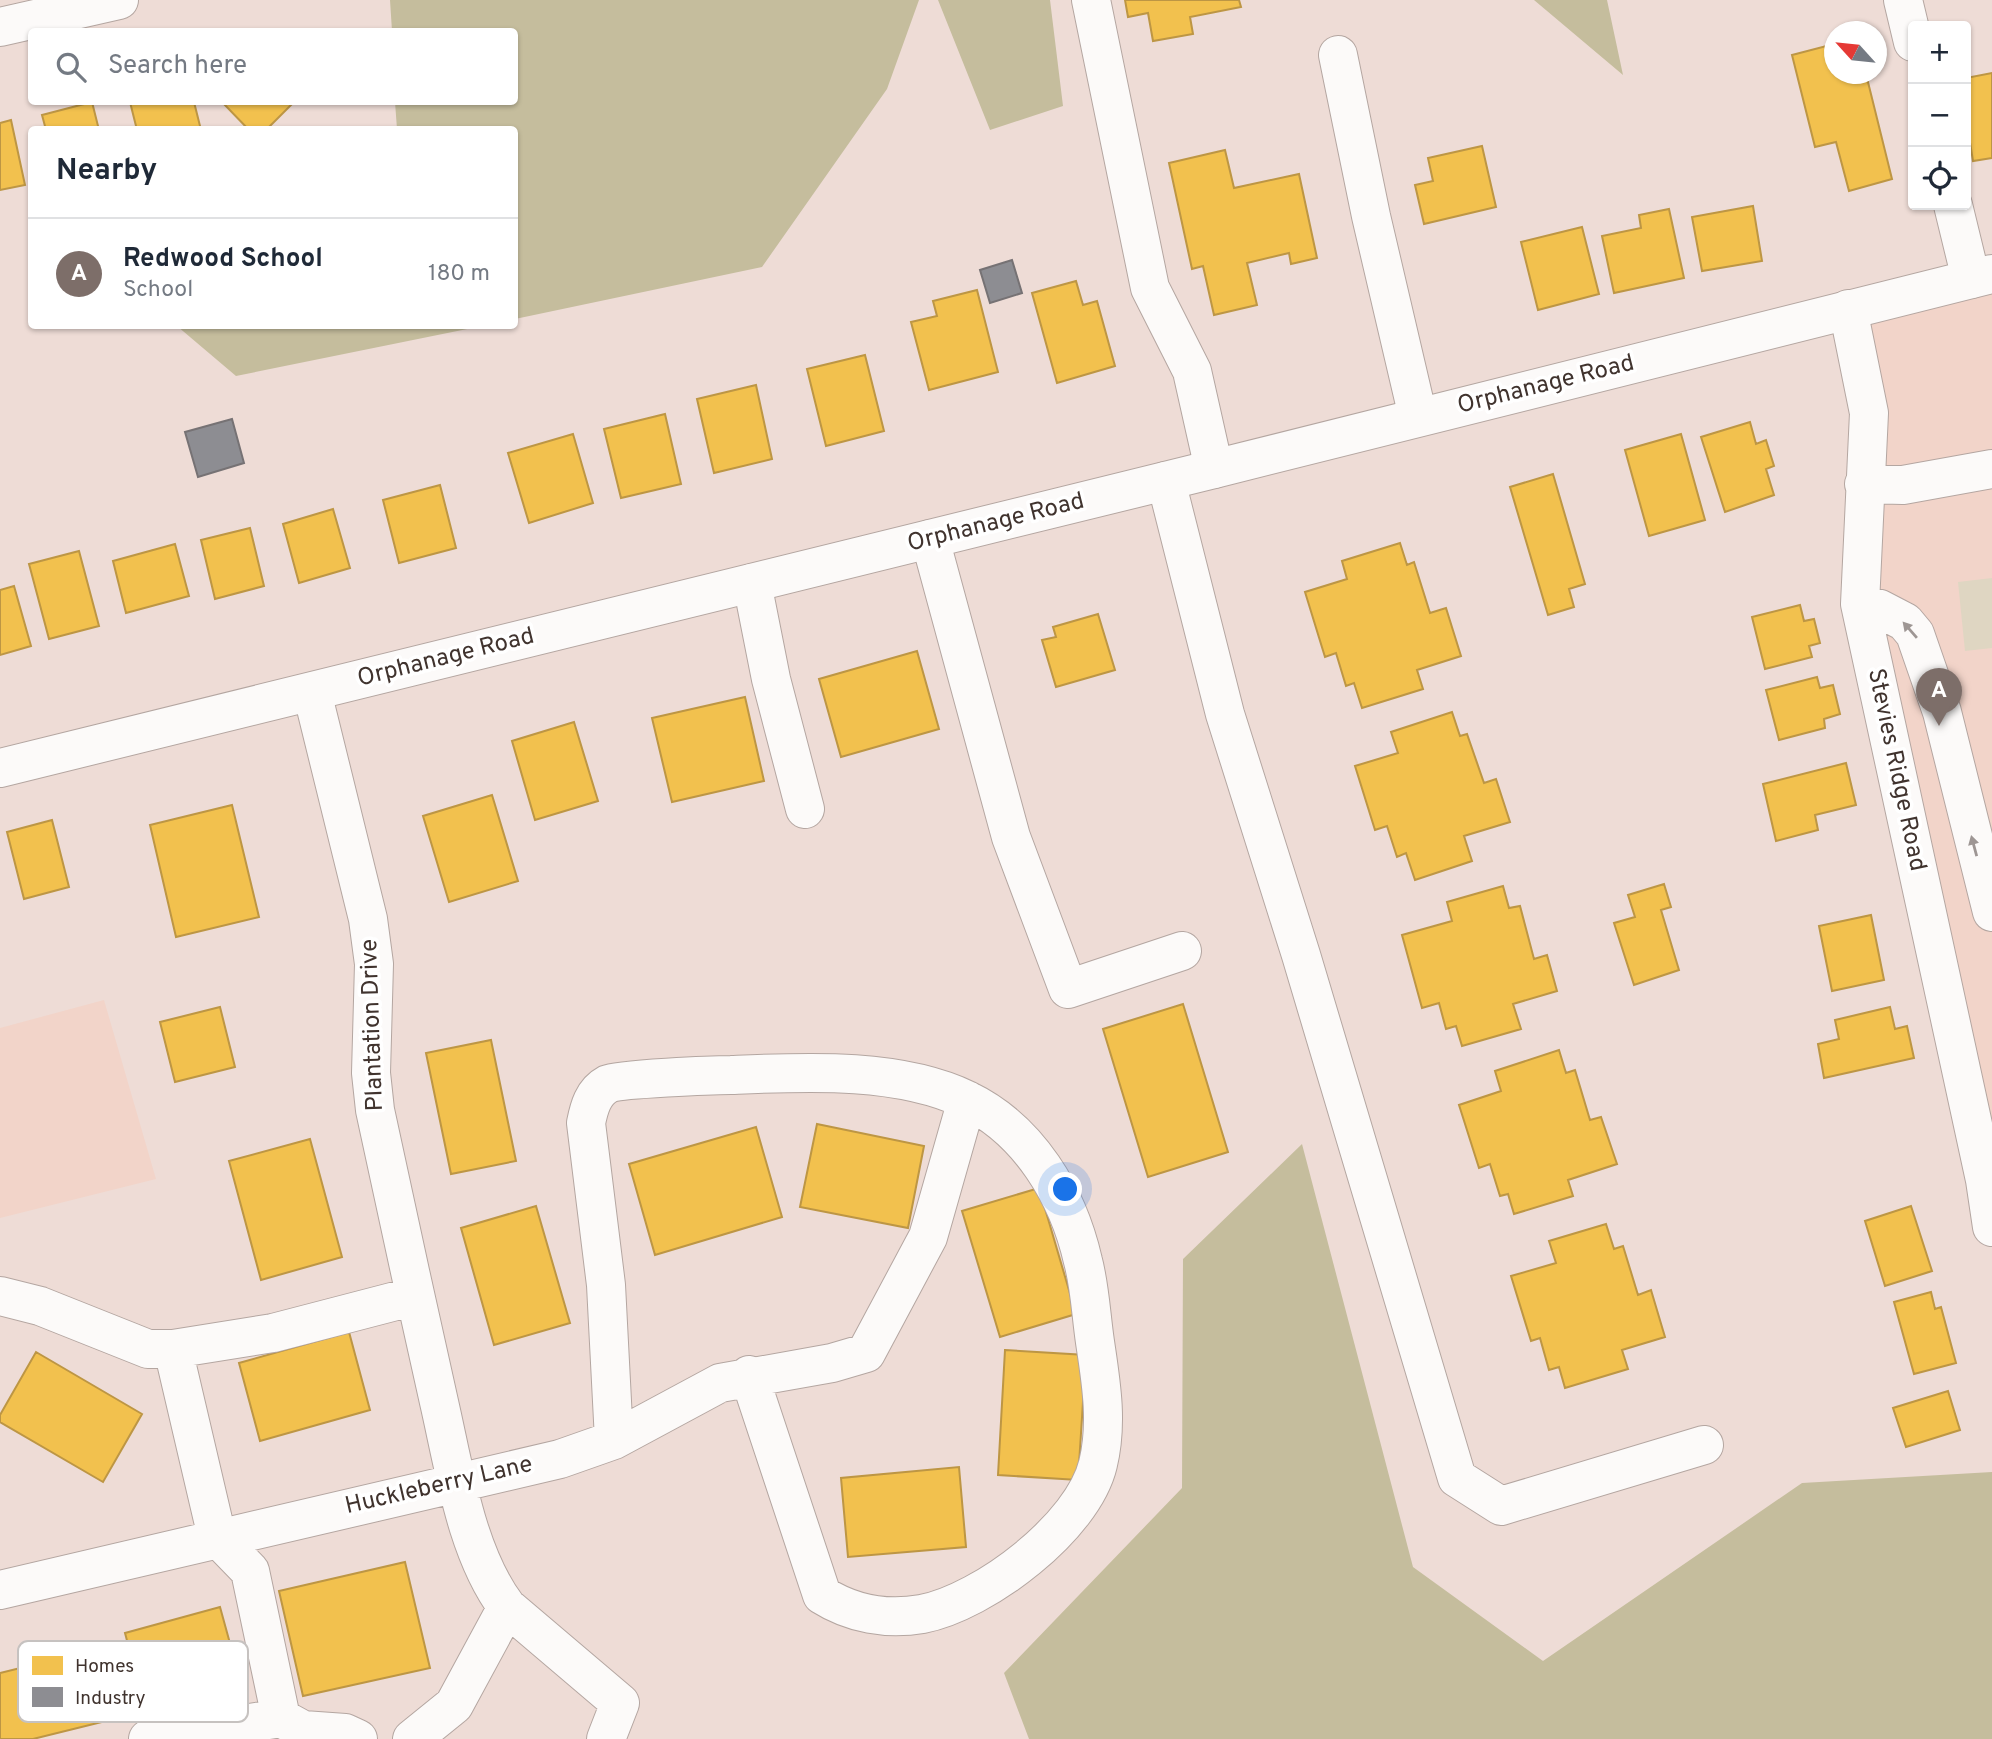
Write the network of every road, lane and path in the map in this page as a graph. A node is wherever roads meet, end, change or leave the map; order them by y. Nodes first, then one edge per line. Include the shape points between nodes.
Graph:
1 (119, 0) edge
2 (1091, 0) edge
3 (1903, 0) edge
4 (1908, 22) edge
5 (0, 27) edge
6 (1338, 55) dead end
7 (1955, 210) edge
8 (1981, 277) edge
9 (1847, 309) junction
10 (1418, 417) junction
11 (1214, 469) junction
12 (1992, 469) edge
13 (1166, 481) junction
14 (1864, 484) junction
15 (930, 539) junction
16 (752, 583) junction
17 (1860, 604) junction
18 (312, 692) junction
19 (0, 768) edge
20 (805, 809) dead end
21 (1992, 912) edge
22 (1182, 951) dead end
23 (967, 1100) junction
24 (1992, 1227) edge
25 (0, 1296) edge
26 (415, 1296) junction
27 (173, 1349) junction
28 (748, 1375) junction
29 (614, 1440) junction
30 (1704, 1445) dead end
31 (457, 1482) junction
32 (217, 1537) junction
33 (0, 1590) edge
34 (507, 1607) junction
35 (281, 1718) junction
36 (148, 1739) edge
37 (358, 1739) edge
38 (412, 1739) edge
39 (606, 1739) edge

1 - 5 street
2 - 11 street via 1150,288 1192,371
3 - 4 street
6 - 10 street
7 - 8 street
8 - 9 street, Orphanage Road
9 - 10 street, Orphanage Road
9 - 14 street, Stevies Ridge Road via 1869,413
10 - 11 street, Orphanage Road
11 - 13 street, Orphanage Road
12 - 14 street via 1903,485
13 - 15 street, Orphanage Road
13 - 30 street via 1224,714 1457,1478 1501,1506
14 - 17 street, Stevies Ridge Road
15 - 16 street, Orphanage Road
15 - 22 street via 1012,837 1068,989
16 - 18 street, Orphanage Road
16 - 20 street
21 -> 17 street via 1942,712 1915,634 1905,622
17 - 24 street, Stevies Ridge Road
18 - 19 street, Orphanage Road
18 - 26 street, Plantation Drive via 368,919 374,964 371,1073 375,1110
23 - 28 street, Huckleberry Lane via 928,1237 866,1353 832,1363
23 - 28 street via 1028,1146 1056,1186 1083,1259 1104,1405 1099,1463 1082,1499 1052,1536 1006,1575 953,1605 922,1614 884,1617 843,1608 822,1595
23 - 29 street via 881,1075 731,1075 609,1083 591,1101 586,1123 606,1286
25 - 27 street via 40,1306 148,1349
26 - 27 street via 273,1333
26 - 31 street, Plantation Drive
27 - 32 street
28 - 29 street, Huckleberry Lane via 720,1383
29 - 31 street, Huckleberry Lane via 560,1459
31 - 32 street, Huckleberry Lane
31 - 34 street, Plantation Drive via 481,1562
32 - 33 street, Huckleberry Lane
32 - 35 street via 250,1571
34 - 38 street via 454,1705
34 - 39 street, Plantation Drive via 620,1703
35 - 36 street
35 - 37 street via 303,1730 345,1733

